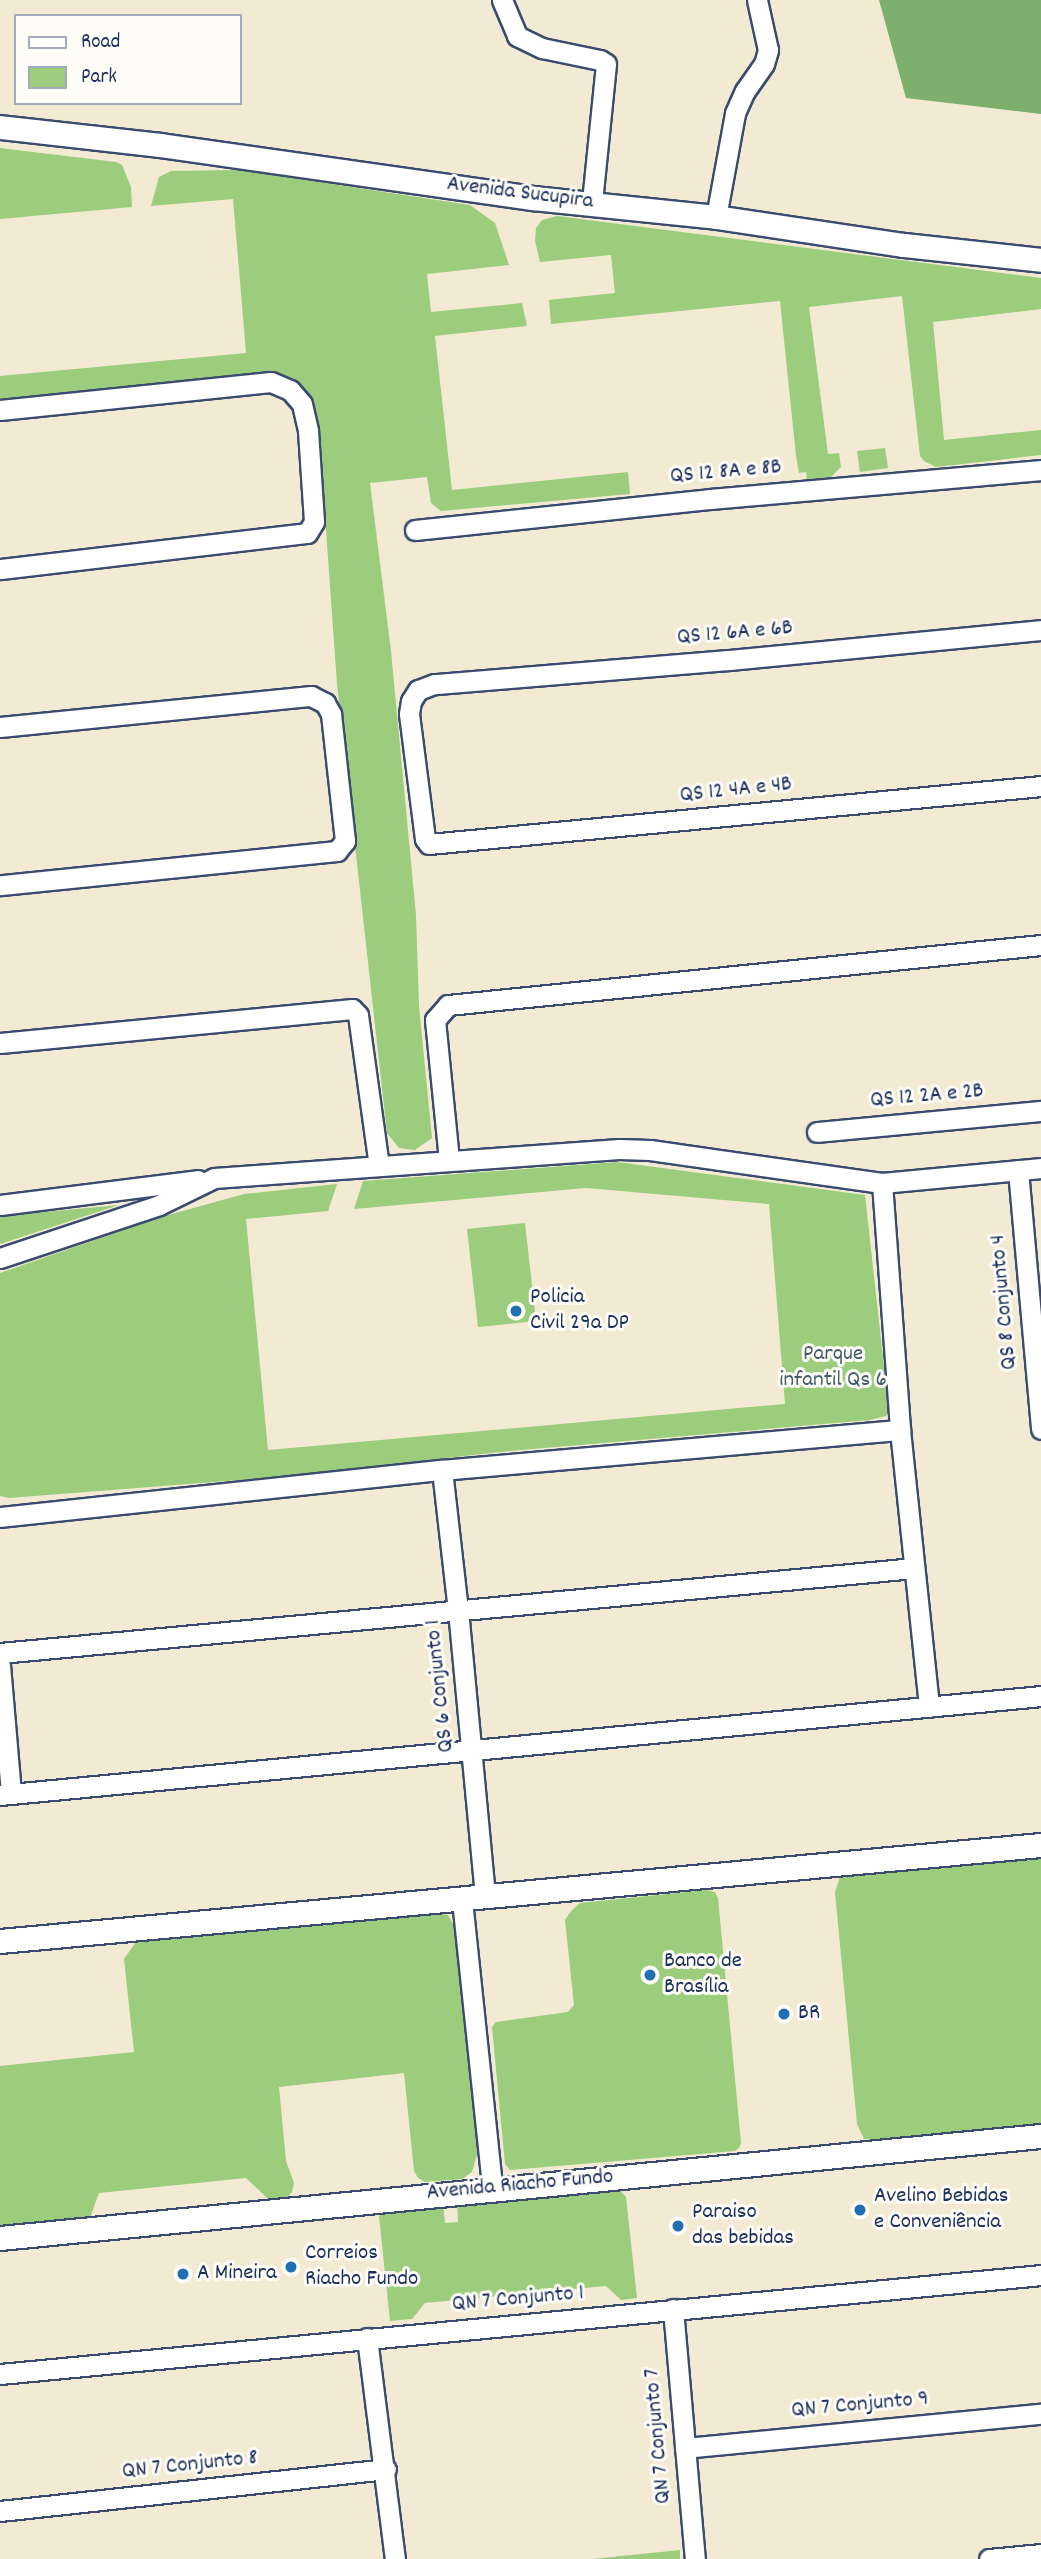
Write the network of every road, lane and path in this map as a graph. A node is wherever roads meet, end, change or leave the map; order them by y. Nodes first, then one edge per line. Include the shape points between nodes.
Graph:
1 (502, 0) edge
2 (757, 0) edge
3 (0, 127) edge
4 (592, 203) junction
5 (716, 217) junction
6 (1041, 260) edge
7 (0, 410) edge
8 (1041, 470) edge
9 (415, 530) dead end
10 (0, 569) edge
11 (1041, 630) edge
12 (0, 727) edge
13 (1041, 786) edge
14 (436, 845) joint
15 (0, 885) edge
16 (1041, 945) edge
17 (0, 1043) edge
18 (1041, 1111) edge
19 (817, 1132) dead end
20 (449, 1160) junction
21 (379, 1166) junction
22 (1041, 1168) edge
23 (1018, 1170) junction
24 (214, 1178) junction
25 (882, 1183) junction
26 (0, 1205) edge
27 (0, 1258) edge
28 (1041, 1429) edge
29 (900, 1430) junction
30 (442, 1470) junction
31 (0, 1517) edge
32 (914, 1568) junction
33 (458, 1610) junction
34 (0, 1653) edge
35 (0, 1665) edge
36 (1041, 1696) edge
37 (929, 1706) junction
38 (472, 1750) junction
39 (6, 1795) edge
40 (1041, 1845) edge
41 (473, 1899) junction
42 (0, 1941) edge
43 (1041, 2136) edge
44 (492, 2188) junction
45 (0, 2238) edge
46 (1041, 2275) edge
47 (673, 2309) junction
48 (367, 2338) junction
49 (0, 2374) edge
50 (1041, 2414) edge
51 (685, 2448) junction
52 (386, 2469) junction
53 (0, 2511) edge
54 (1041, 2554) edge
55 (395, 2559) edge
56 (695, 2559) edge
57 (989, 2559) edge

1 - 4 street via 517,36 542,48 606,64
2 - 5 street via 768,50 735,113
3 - 4 street, Avenida Sucupira
4 - 5 street, Avenida Sucupira
5 - 6 street, Avenida Sucupira
7 - 10 street via 271,382 290,390 302,404 314,522 307,533
8 - 9 street, QS 12 8A e 8B
11 - 14 street, QS 12 6A e 6B via 434,684 418,690 409,713 425,839
12 - 15 street via 311,696 325,703 331,714 345,841 337,850
13 - 14 street, QS 12 4A e 4B
16 - 20 street via 448,1005 435,1020
17 - 21 street via 352,1009 358,1015
18 - 19 street, QS 12 2A e 2B
20 - 21 street
20 - 25 street via 650,1150
21 - 24 street
22 - 23 street
23 - 25 street
23 - 28 street, QS 8 Conjunto 4
24 - 26 street
24 - 27 street via 159,1205
25 - 29 street
29 - 30 street
29 - 32 street
30 - 31 street
30 - 33 street, QS 6 Conjunto 1
32 - 33 street
32 - 37 street
33 - 34 street
33 - 38 street, QS 6 Conjunto 1
35 - 39 street
36 - 37 street
37 - 38 street
38 - 39 street
38 - 41 street, QS 6 Conjunto 1
40 - 41 street
41 - 42 street
41 - 44 street, QS 6 Conjunto 1
43 - 44 street, Avenida Riacho Fundo
44 - 45 street, Avenida Riacho Fundo
46 - 47 street, QN 7 Conjunto 1
47 - 48 street, QN 7 Conjunto 1
47 - 51 street, QN 7 Conjunto 7
48 - 49 street, QN 7 Conjunto 1
48 - 52 street
50 - 51 street, QN 7 Conjunto 9
51 - 56 street, QN 7 Conjunto 7
52 - 53 street, QN 7 Conjunto 8
52 - 55 street
54 - 57 street

